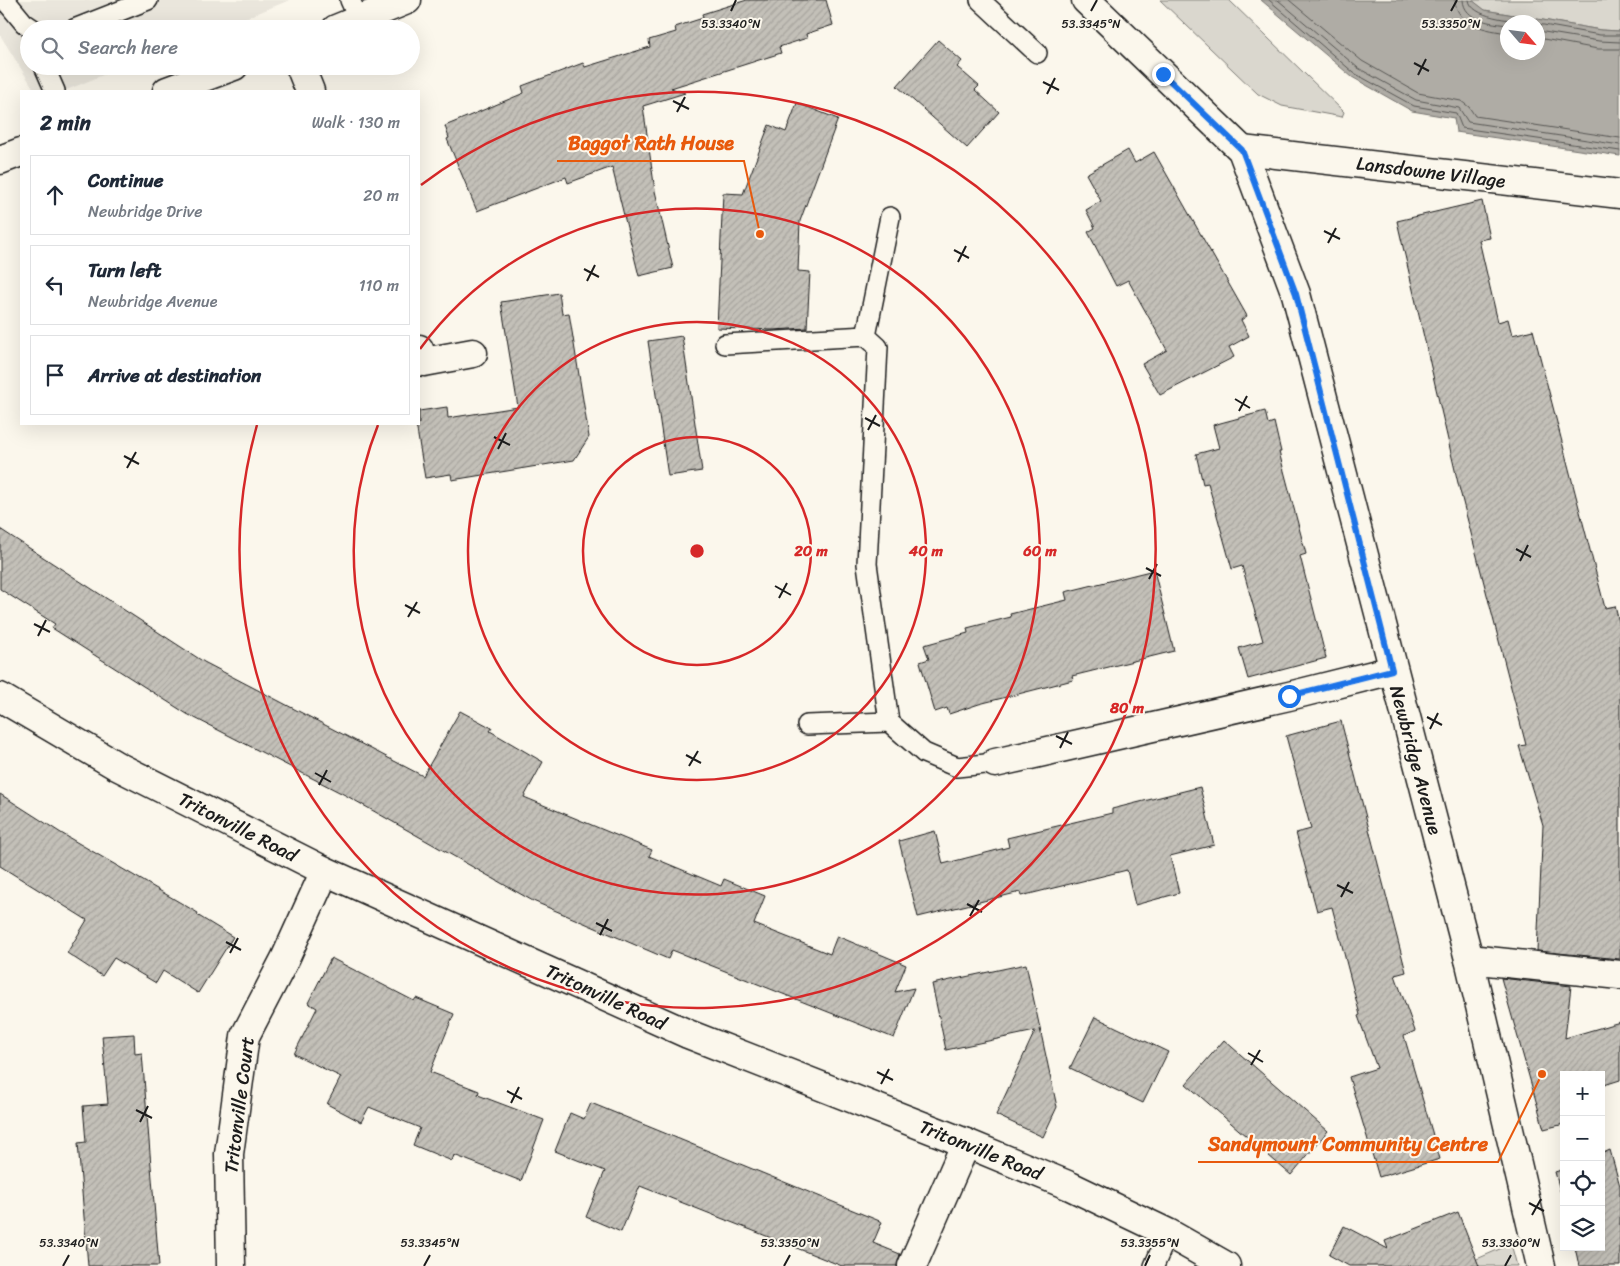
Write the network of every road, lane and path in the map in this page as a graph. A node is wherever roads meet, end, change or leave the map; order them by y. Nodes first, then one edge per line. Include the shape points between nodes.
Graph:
1 (4, 0) edge
2 (148, 0) edge
3 (407, 0) edge
4 (980, 0) edge
5 (1086, 0) edge
6 (348, 16) edge
7 (21, 20) edge
8 (97, 20) edge
9 (1037, 53) dead end
10 (48, 75) edge
11 (210, 75) edge
12 (304, 75) edge
13 (55, 90) edge
14 (170, 90) edge
15 (310, 90) edge
16 (1242, 150) junction
17 (20, 152) edge
18 (0, 160) edge
19 (1620, 194) edge
20 (890, 218) dead end
21 (866, 336) junction
22 (725, 344) dead end
23 (420, 352) edge
24 (473, 353) dead end
25 (1392, 670) junction
26 (0, 697) edge
27 (889, 722) junction
28 (807, 725) dead end
29 (995, 763) joint
30 (325, 871) junction
31 (1469, 959) junction
32 (1620, 975) edge
33 (966, 1143) junction
34 (1168, 1234) junction
35 (231, 1266) edge
36 (912, 1266) edge
37 (1154, 1266) edge
38 (1226, 1266) edge
39 (1541, 1266) edge

1 - 7 lane
2 - 8 lane
3 - 6 street
4 - 9 lane
5 - 16 street, Newbridge Avenue
10 - 13 lane
11 - 14 street
12 - 15 street
16 - 19 street, Lansdowne Village
16 - 25 street, Newbridge Avenue via 1296,294
17 - 18 street
20 - 21 lane
21 - 22 lane
21 - 27 lane via 878,347 867,564
23 - 24 street via 424,362
25 - 29 street
25 - 31 street, Newbridge Avenue
26 - 30 street, Tritonville Road via 117,766
27 - 28 lane
27 - 29 lane via 924,753 958,767
30 - 33 street, Tritonville Road via 688,1034
30 - 35 street, Tritonville Court via 245,1036 229,1154
31 - 32 street
31 - 39 street, Newbridge Avenue
33 - 34 street, Tritonville Road via 1070,1186
33 - 36 street
34 - 37 lane
34 - 38 street, Tritonville Road

